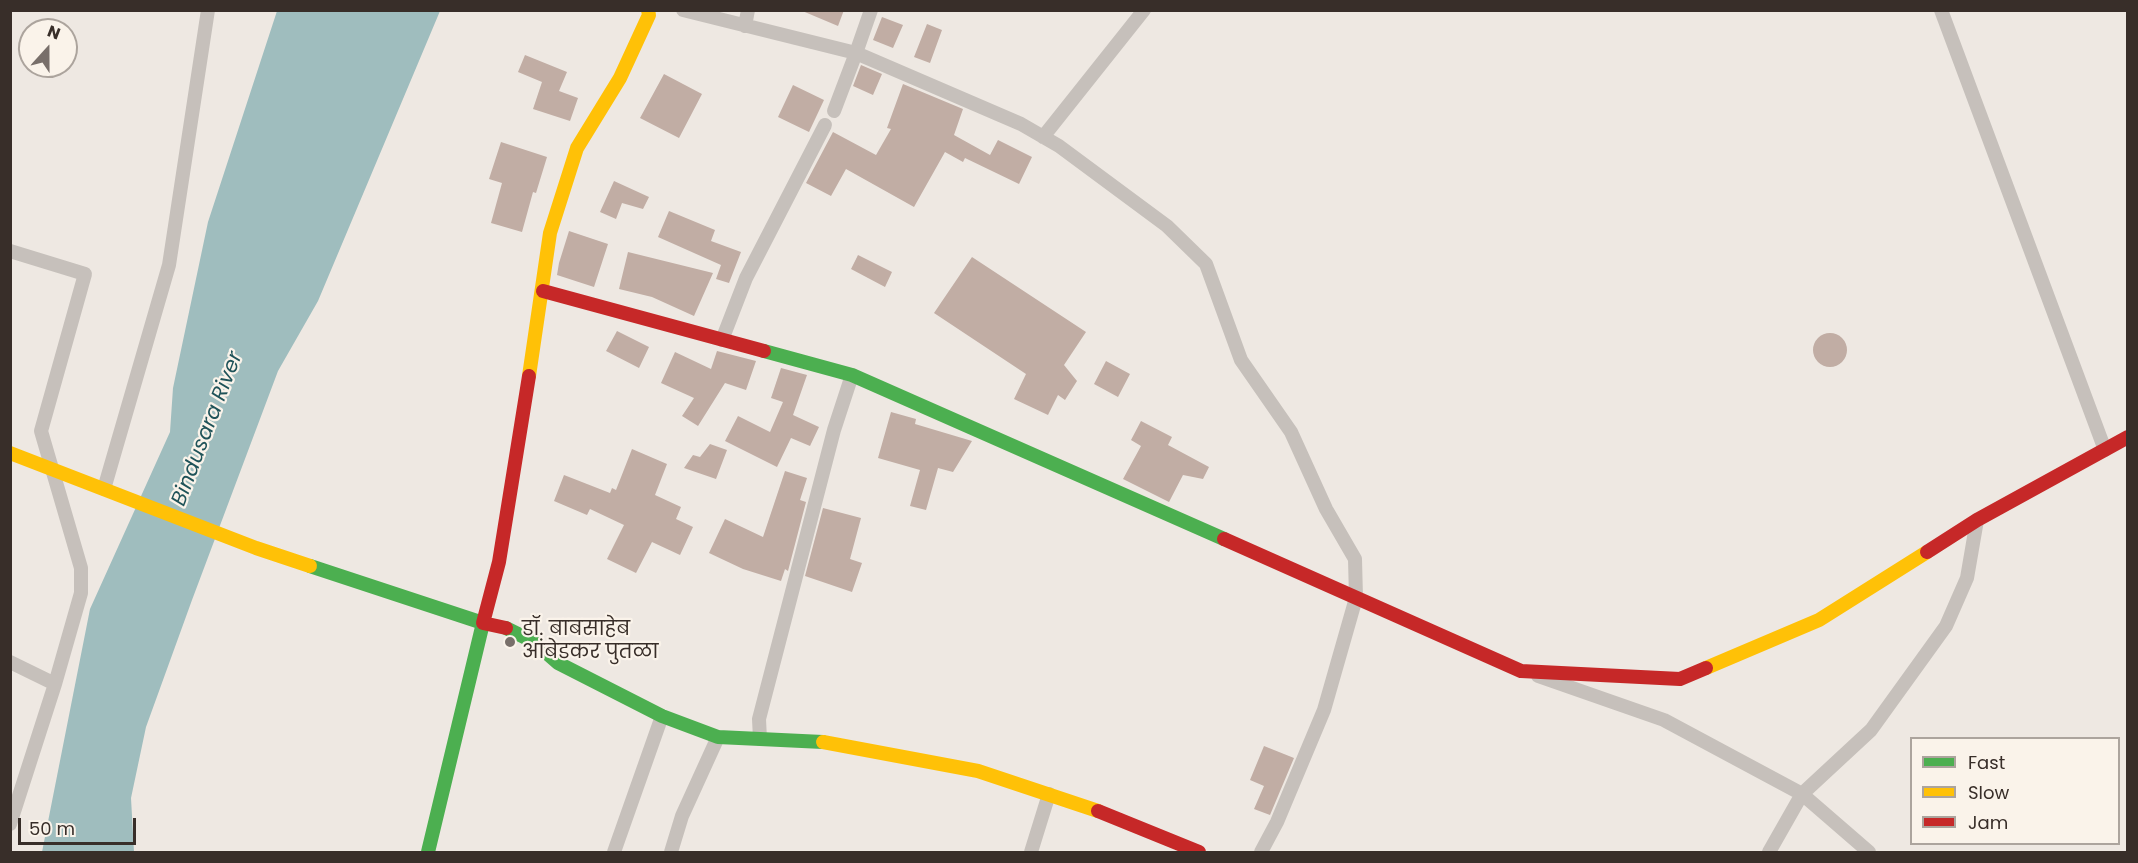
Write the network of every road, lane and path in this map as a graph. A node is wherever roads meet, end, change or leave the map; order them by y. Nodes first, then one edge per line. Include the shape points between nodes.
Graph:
1 (208, 10) edge
2 (648, 10) edge
3 (683, 10) edge
4 (748, 10) edge
5 (871, 10) edge
6 (1144, 10) edge
7 (1941, 10) edge
8 (746, 26) junction
9 (856, 54) junction
10 (834, 111) dead end
11 (825, 125) dead end
12 (1043, 137) junction
13 (10, 251) edge
14 (543, 291) junction
15 (722, 340) junction
16 (852, 375) junction
17 (2127, 437) edge
18 (2105, 450) junction
19 (10, 453) edge
20 (53, 470) junction
21 (104, 489) junction
22 (1977, 520) junction
23 (1356, 598) junction
24 (483, 623) junction
25 (10, 662) edge
26 (1521, 671) junction
27 (55, 684) junction
28 (662, 716) junction
29 (718, 737) junction
30 (760, 739) junction
31 (1049, 794) junction
32 (1802, 794) junction
33 (10, 824) edge
34 (430, 852) edge
35 (614, 852) edge
36 (671, 852) edge
37 (1031, 852) edge
38 (1199, 852) edge
39 (1261, 852) edge
40 (1768, 852) edge
41 (1869, 852) edge

1 - 21 street via 169,265
2 - 14 street via 620,78 577,148 550,233
3 - 8 street
4 - 8 street
5 - 9 street
6 - 12 street
7 - 18 street
8 - 9 street
9 - 10 street
9 - 12 street
11 - 15 street via 746,278
12 - 23 street via 1167,226 1206,264 1241,360 1291,432 1326,509 1355,559
13 - 20 street via 86,274 41,431
14 - 15 street
14 - 24 street via 499,562
15 - 16 street
16 - 23 street
16 - 30 street via 834,430 759,719
17 - 18 street
18 - 22 street
19 - 20 street
20 - 21 street
20 - 27 street via 81,568 81,594
21 - 24 street via 256,548
22 - 26 street via 1819,620 1680,679
22 - 32 street via 1967,578 1946,626 1871,730
23 - 26 street
23 - 39 street via 1324,710
24 - 28 street via 534,642 558,663
24 - 34 street
25 - 27 street
26 - 32 street via 1664,720
27 - 33 street
28 - 29 street
28 - 35 street
29 - 30 street
29 - 36 street via 682,816
30 - 31 street via 818,741 967,768
31 - 37 street
31 - 38 street
32 - 40 street
32 - 41 street

